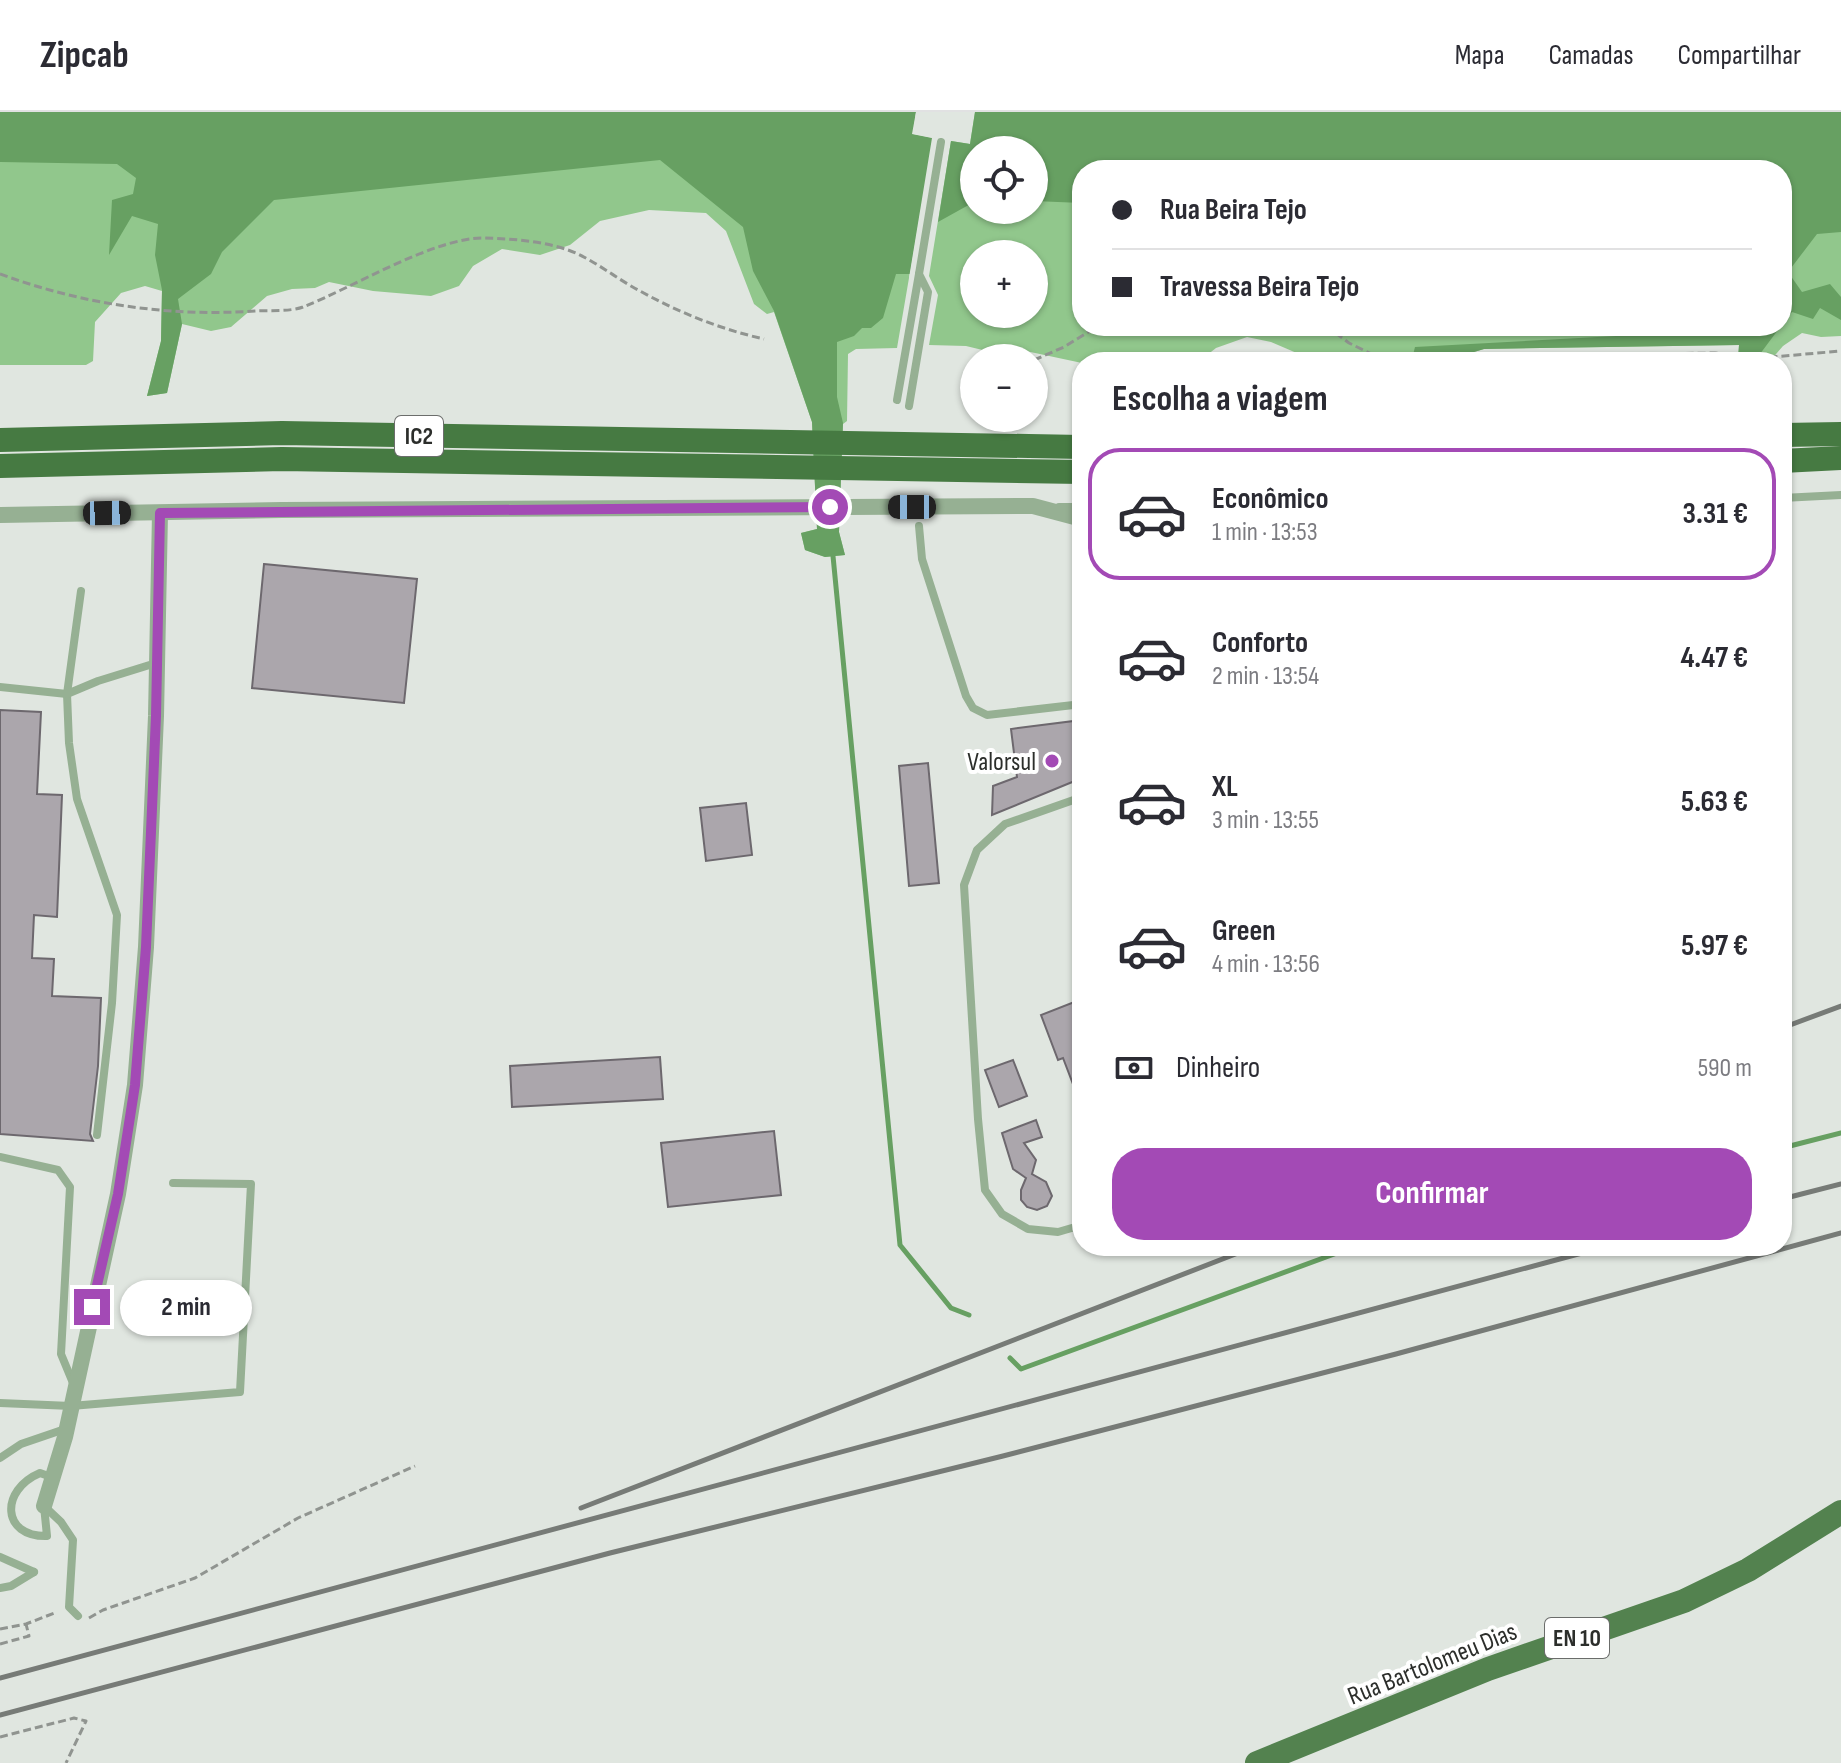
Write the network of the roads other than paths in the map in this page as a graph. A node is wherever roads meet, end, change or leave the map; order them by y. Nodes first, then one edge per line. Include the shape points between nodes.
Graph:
1 (941, 142) dead end
2 (919, 274) junction
3 (897, 400) dead end
4 (909, 406) dead end
5 (0, 434) edge
6 (1841, 434) edge
7 (1792, 435) edge
8 (42, 439) junction
9 (0, 440) edge
10 (1072, 447) edge
11 (1841, 458) edge
12 (1792, 460) edge
13 (0, 466) edge
14 (1072, 472) edge
15 (1841, 495) edge
16 (1792, 497) edge
17 (160, 513) junction
18 (1072, 514) edge
19 (0, 515) edge
20 (919, 526) dead end
21 (81, 591) dead end
22 (157, 663) junction
23 (0, 687) edge
24 (67, 694) junction
25 (1072, 705) edge
26 (1072, 801) edge
27 (97, 1135) dead end
28 (0, 1157) edge
29 (173, 1183) dead end
30 (1072, 1228) edge
31 (75, 1387) junction
32 (0, 1403) edge
33 (71, 1406) junction
34 (66, 1428) junction
35 (0, 1458) edge
36 (54, 1478) junction
37 (44, 1506) junction
38 (1841, 1512) edge
39 (0, 1557) edge
40 (0, 1588) edge
41 (78, 1616) road end
42 (1257, 1763) edge

1 - 2 lane
2 - 3 lane
2 - 4 lane via 928,292
5 - 8 highway
6 - 7 highway
8 - 9 highway, IC2
8 - 10 highway, IC2 via 282,433
11 - 12 highway
13 - 14 highway, IC2 via 282,459
15 - 16 lane
17 - 18 street via 1033,506
17 - 19 street
17 - 22 street
20 - 25 lane via 922,559 973,708 987,715
21 - 24 lane
22 - 24 lane
22 - 31 street via 135,1085 118,1194
23 - 24 lane
24 - 27 lane via 77,799 117,915
26 - 30 lane via 1005,824 977,850 964,885 985,1190 1002,1214 1028,1229
28 - 31 lane via 58,1170 70,1187 61,1354
29 - 33 lane via 251,1184 240,1392
31 - 33 street
32 - 33 lane
33 - 34 street
34 - 35 lane via 21,1444
34 - 36 street
36 - 37 street
36 - 37 lane via 40,1473 25,1478 11,1492 9,1509 17,1527 31,1536 47,1536
37 - 41 lane via 73,1540 69,1607
38 - 42 main road, Rua Bartolomeu Dias / EN 10 via 1748,1570 1684,1601 1488,1669
39 - 40 lane via 34,1572

